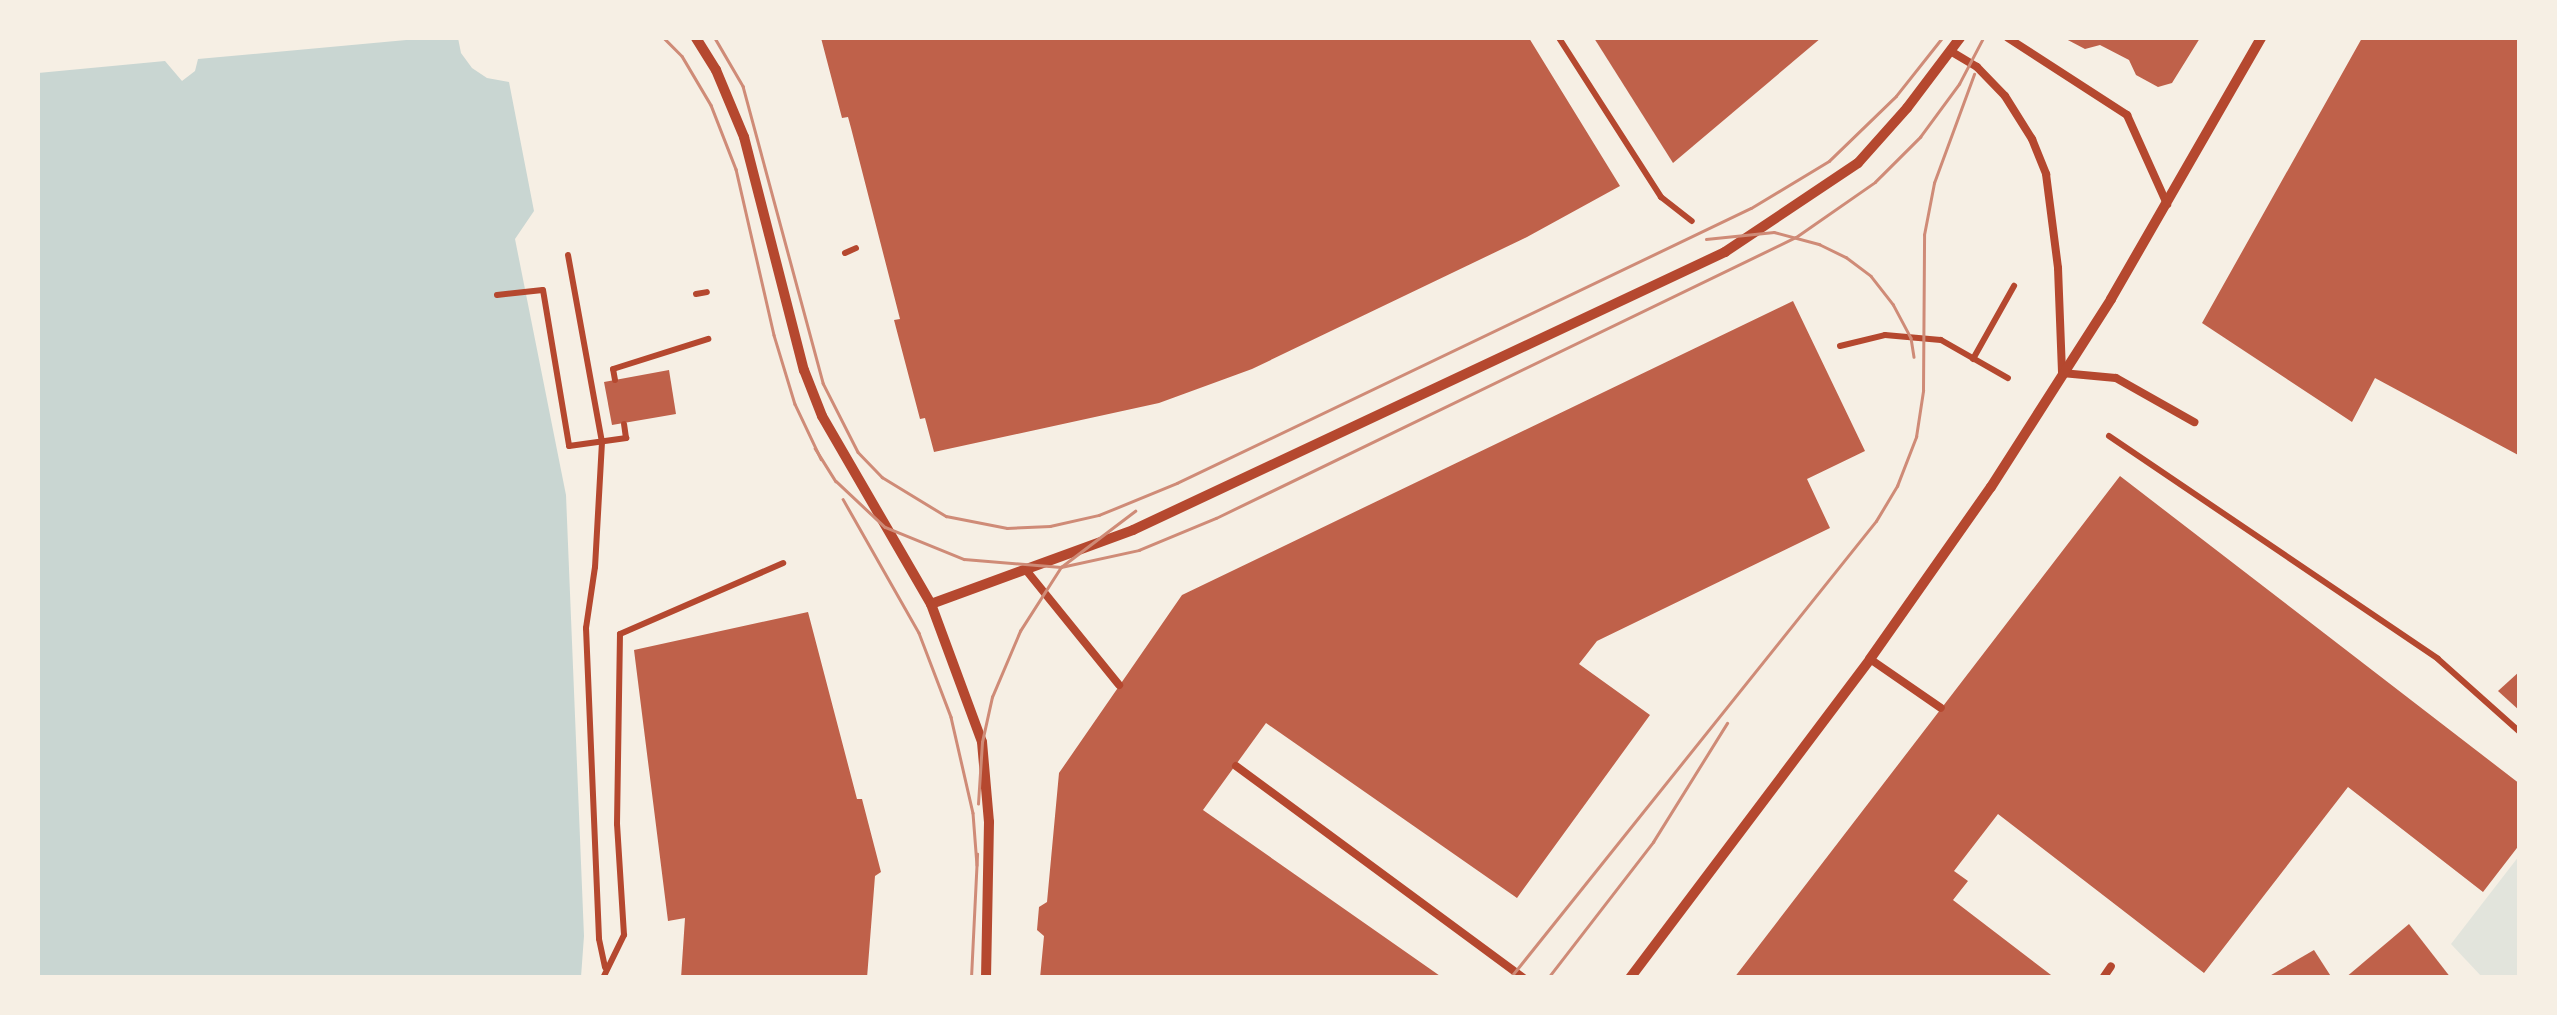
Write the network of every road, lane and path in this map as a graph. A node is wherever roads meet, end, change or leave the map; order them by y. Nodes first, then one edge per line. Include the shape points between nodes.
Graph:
1 (696, 38) edge
2 (1558, 38) edge
3 (1960, 38) edge
4 (2008, 38) edge
5 (2261, 38) edge
6 (1952, 52) junction
7 (1662, 197) dead end
8 (2167, 204) junction
9 (856, 248) dead end
10 (845, 253) dead end
11 (568, 255) dead end
12 (2018, 279) dead end
13 (706, 292) dead end
14 (696, 294) dead end
15 (497, 295) dead end
16 (708, 340) dead end
17 (1840, 346) dead end
18 (1973, 359) junction
19 (2062, 373) junction
20 (2009, 379) dead end
21 (615, 380) dead end
22 (2194, 422) dead end
23 (624, 424) dead end
24 (2109, 436) dead end
25 (602, 442) junction
26 (783, 563) dead end
27 (1026, 570) junction
28 (932, 604) junction
29 (1870, 658) junction
30 (1119, 685) dead end
31 (1941, 708) dead end
32 (2520, 732) edge
33 (1236, 766) dead end
34 (2112, 966) dead end
35 (605, 967) junction
36 (604, 978) edge
37 (986, 978) edge
38 (1524, 978) edge
39 (1630, 978) edge
40 (2103, 978) edge

1 - 28 street via 744,137 822,416
2 - 7 path
3 - 6 street
4 - 8 lane via 2127,115
5 - 8 street
6 - 19 lane via 2005,96 2046,174
6 - 27 street via 1858,163 1725,252 1133,530
8 - 19 street
9 - 10 path
11 - 25 path
12 - 18 path
13 - 14 path
15 - 25 path via 542,290 569,446
16 - 21 path via 613,370
17 - 18 path via 1885,335 1942,340
18 - 20 path
19 - 22 lane via 2116,378
19 - 29 street via 1992,486
23 - 25 path via 626,438
24 - 32 path via 2438,659
25 - 35 path via 586,628 598,939
26 - 35 path via 620,634 624,935
27 - 28 street
27 - 30 lane
28 - 37 street via 982,742
29 - 31 lane
29 - 39 street
33 - 38 lane
34 - 40 lane
35 - 36 path

